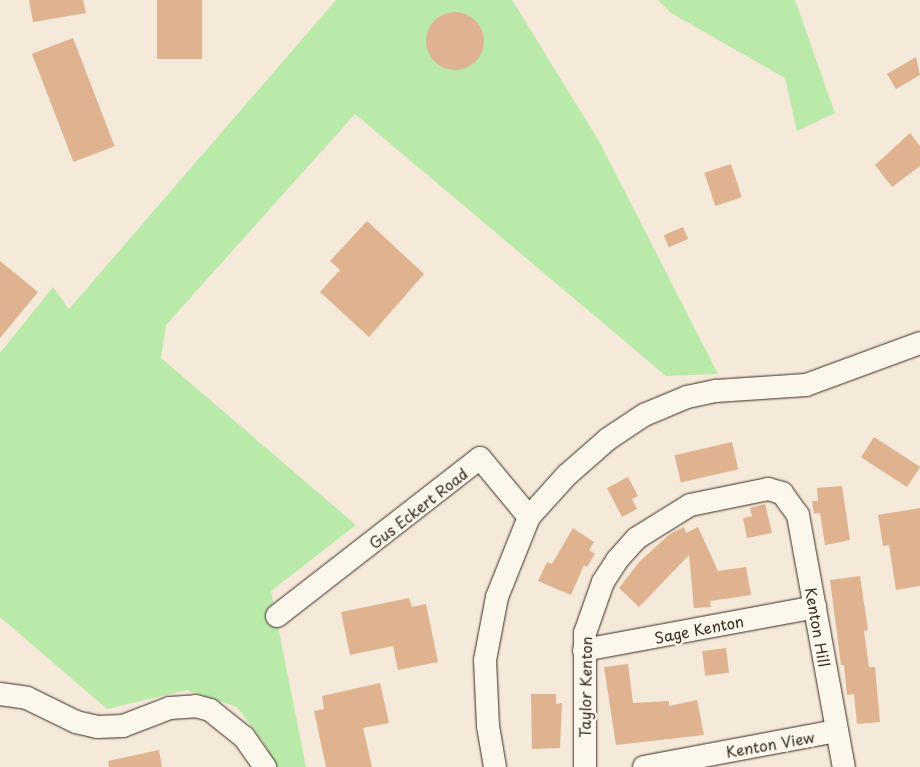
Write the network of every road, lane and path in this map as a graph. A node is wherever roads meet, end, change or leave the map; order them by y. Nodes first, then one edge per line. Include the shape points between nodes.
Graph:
1 (920, 342) edge
2 (782, 493) joint
3 (529, 517) junction
4 (814, 607) junction
5 (276, 616) dead end
6 (584, 650) junction
7 (0, 694) edge
8 (837, 731) junction
9 (265, 767) edge
10 (495, 767) edge
11 (585, 767) edge
12 (644, 767) edge
13 (844, 767) edge

1 - 3 street via 806,385 716,391 664,406 608,438
2 - 4 street, Kenton Hill via 798,515
2 - 6 street, Taylor Kenton via 746,491 690,505 638,538 603,582 589,614
3 - 5 street, Gus Eckert Road via 480,458
3 - 10 street via 507,564 489,630 486,699
4 - 6 street, Sage Kenton
4 - 8 street, Kenton Hill
6 - 11 street, Taylor Kenton
7 - 9 street via 27,698 76,722 97,726 123,726 170,708 196,706 216,714 244,737
8 - 12 street, Kenton View
8 - 13 street, Kenton Hill

